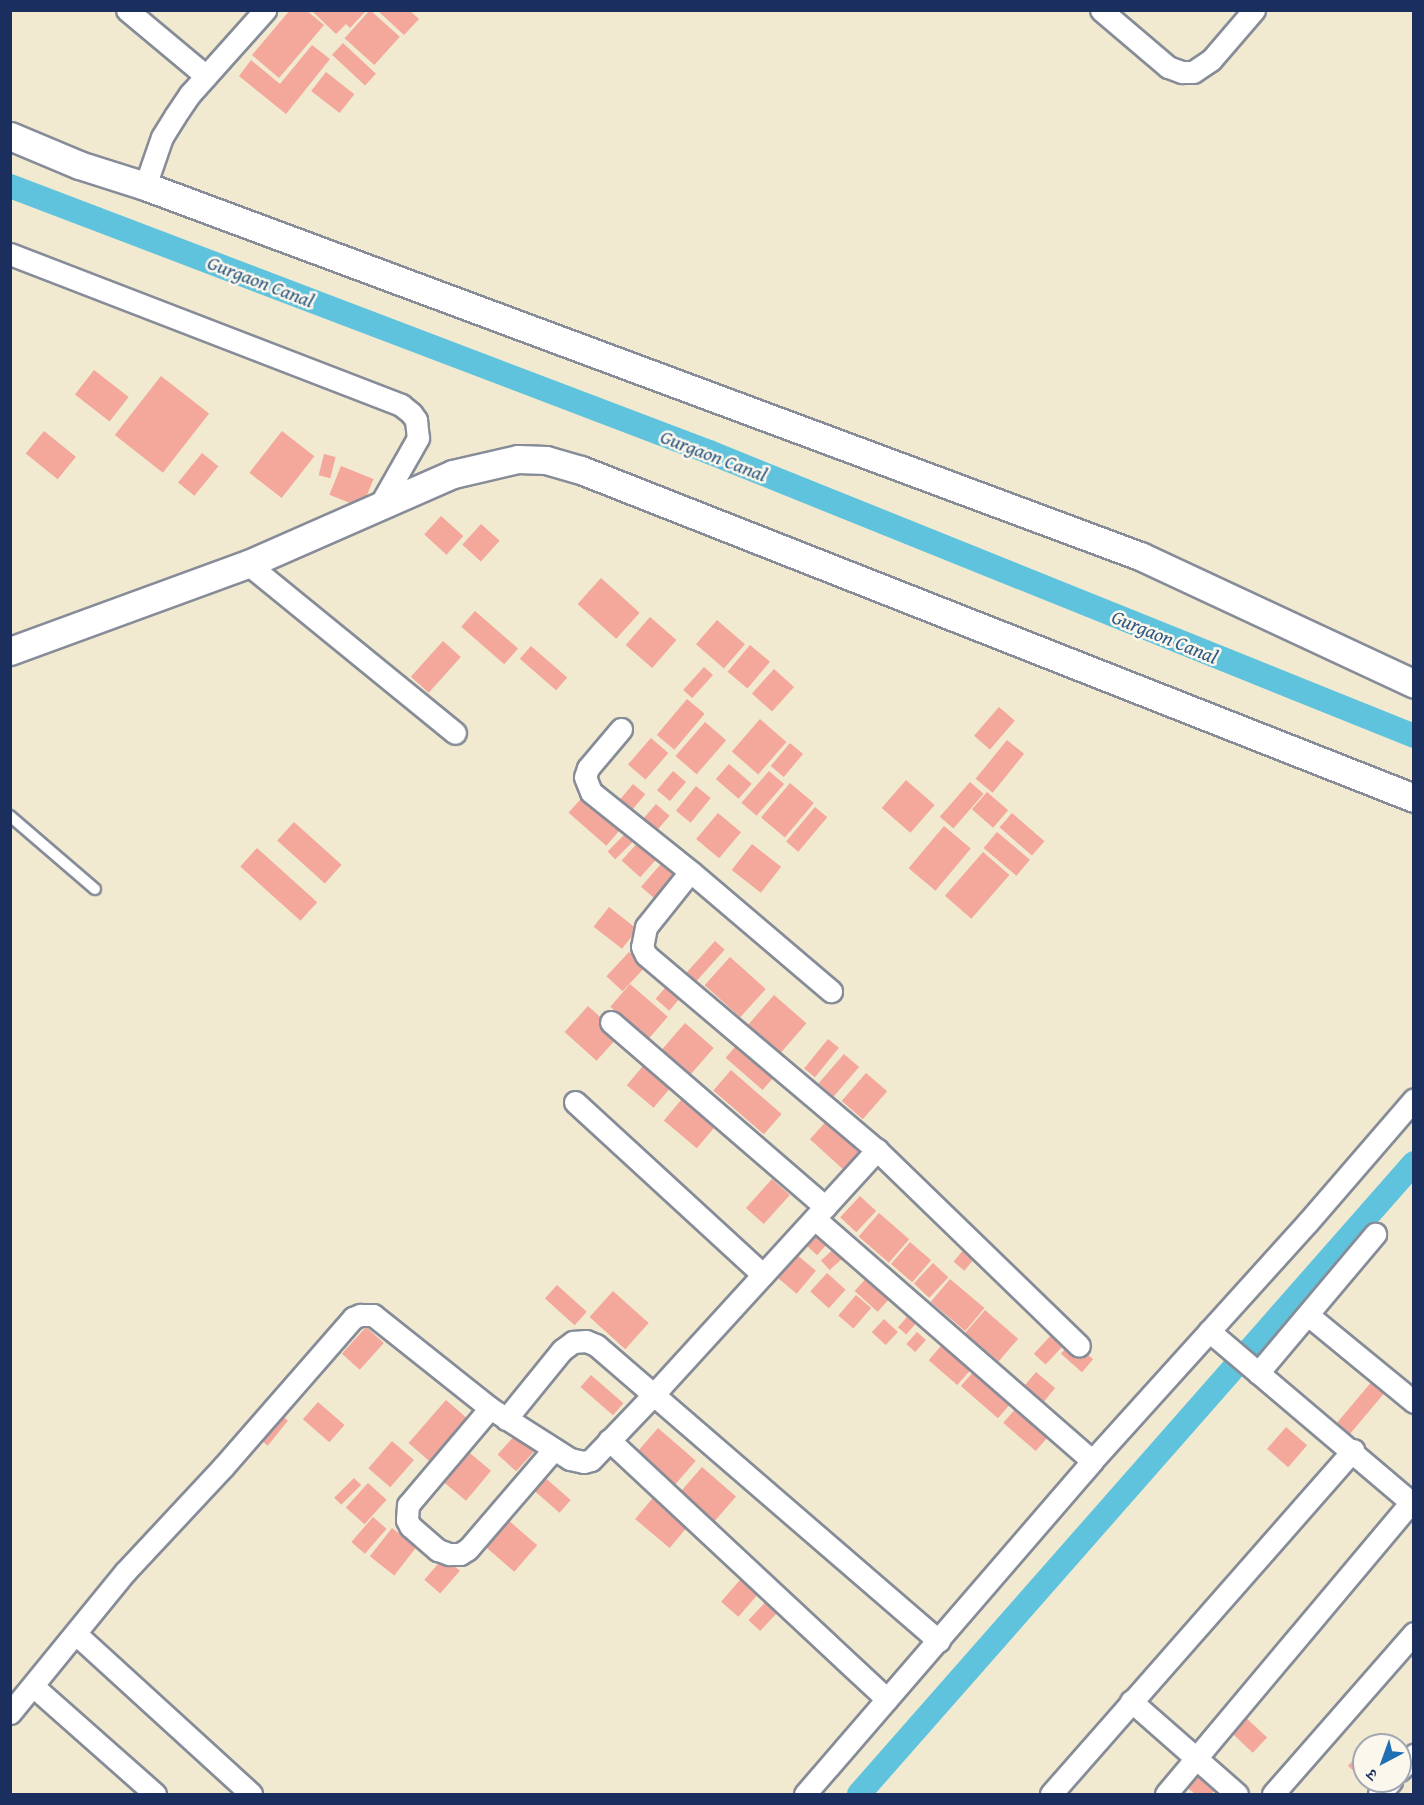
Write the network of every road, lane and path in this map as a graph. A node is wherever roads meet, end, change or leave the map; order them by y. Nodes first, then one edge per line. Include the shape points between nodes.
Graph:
1 (127, 10) edge
2 (265, 10) edge
3 (1101, 10) edge
4 (1254, 10) edge
5 (206, 76) junction
6 (10, 136) edge
7 (145, 186) junction
8 (10, 254) edge
9 (380, 505) junction
10 (248, 564) junction
11 (10, 651) edge
12 (1413, 684) edge
13 (621, 729) dead end
14 (455, 733) dead end
15 (1413, 798) edge
16 (10, 816) edge
17 (690, 872) junction
18 (95, 889) dead end
19 (831, 991) dead end
20 (611, 1022) dead end
21 (1413, 1099) edge
22 (575, 1102) dead end
23 (878, 1150) junction
24 (820, 1213) junction
25 (1375, 1234) dead end
26 (763, 1275) junction
27 (1308, 1315) junction
28 (1209, 1331) junction
29 (1079, 1346) dead end
30 (1253, 1368) junction
31 (654, 1394) junction
32 (1413, 1402) edge
33 (498, 1414) junction
34 (609, 1440) junction
35 (554, 1449) junction
36 (1353, 1450) junction
37 (1092, 1461) junction
38 (1412, 1503) edge
39 (1413, 1633) edge
40 (76, 1634) junction
41 (939, 1641) junction
42 (33, 1686) junction
43 (887, 1699) junction
44 (1131, 1701) junction
45 (10, 1713) edge
46 (1197, 1758) junction
47 (155, 1794) edge
48 (251, 1794) edge
49 (805, 1794) edge
50 (1051, 1794) edge
51 (1166, 1794) edge
52 (1237, 1794) edge
53 (1273, 1794) edge

1 - 5 street
2 - 5 street
3 - 4 street via 1168,67 1182,72 1193,72 1210,60
5 - 7 street via 162,136
6 - 7 street
7 - 12 street via 1140,556
8 - 9 street via 406,409 416,420 418,438
9 - 10 street
9 - 15 street via 453,474 489,464 546,460
10 - 11 street
10 - 14 street
13 - 17 street via 588,768 586,785
16 - 18 lane
17 - 19 street
17 - 23 street via 646,927 642,946 646,955
20 - 24 street
21 - 28 street
22 - 26 street
23 - 24 street
23 - 29 street
24 - 26 street
24 - 37 street
25 - 27 street
26 - 31 street
27 - 30 street
27 - 32 street
28 - 30 street
28 - 37 street
30 - 36 street
31 - 33 street via 596,1345 573,1342
31 - 34 street
31 - 41 street
33 - 35 street
33 - 35 street via 408,1505 410,1526 438,1550 460,1554 468,1549
33 - 40 street via 373,1315 360,1315 343,1327 223,1467 133,1563
34 - 35 street via 591,1460 584,1462
34 - 43 street
36 - 38 street
36 - 44 street
37 - 41 street
38 - 46 street
39 - 53 street
40 - 42 street
40 - 48 street
41 - 43 street
42 - 45 street
42 - 47 street
43 - 49 street
44 - 46 street
44 - 50 street
46 - 51 street
46 - 52 street

